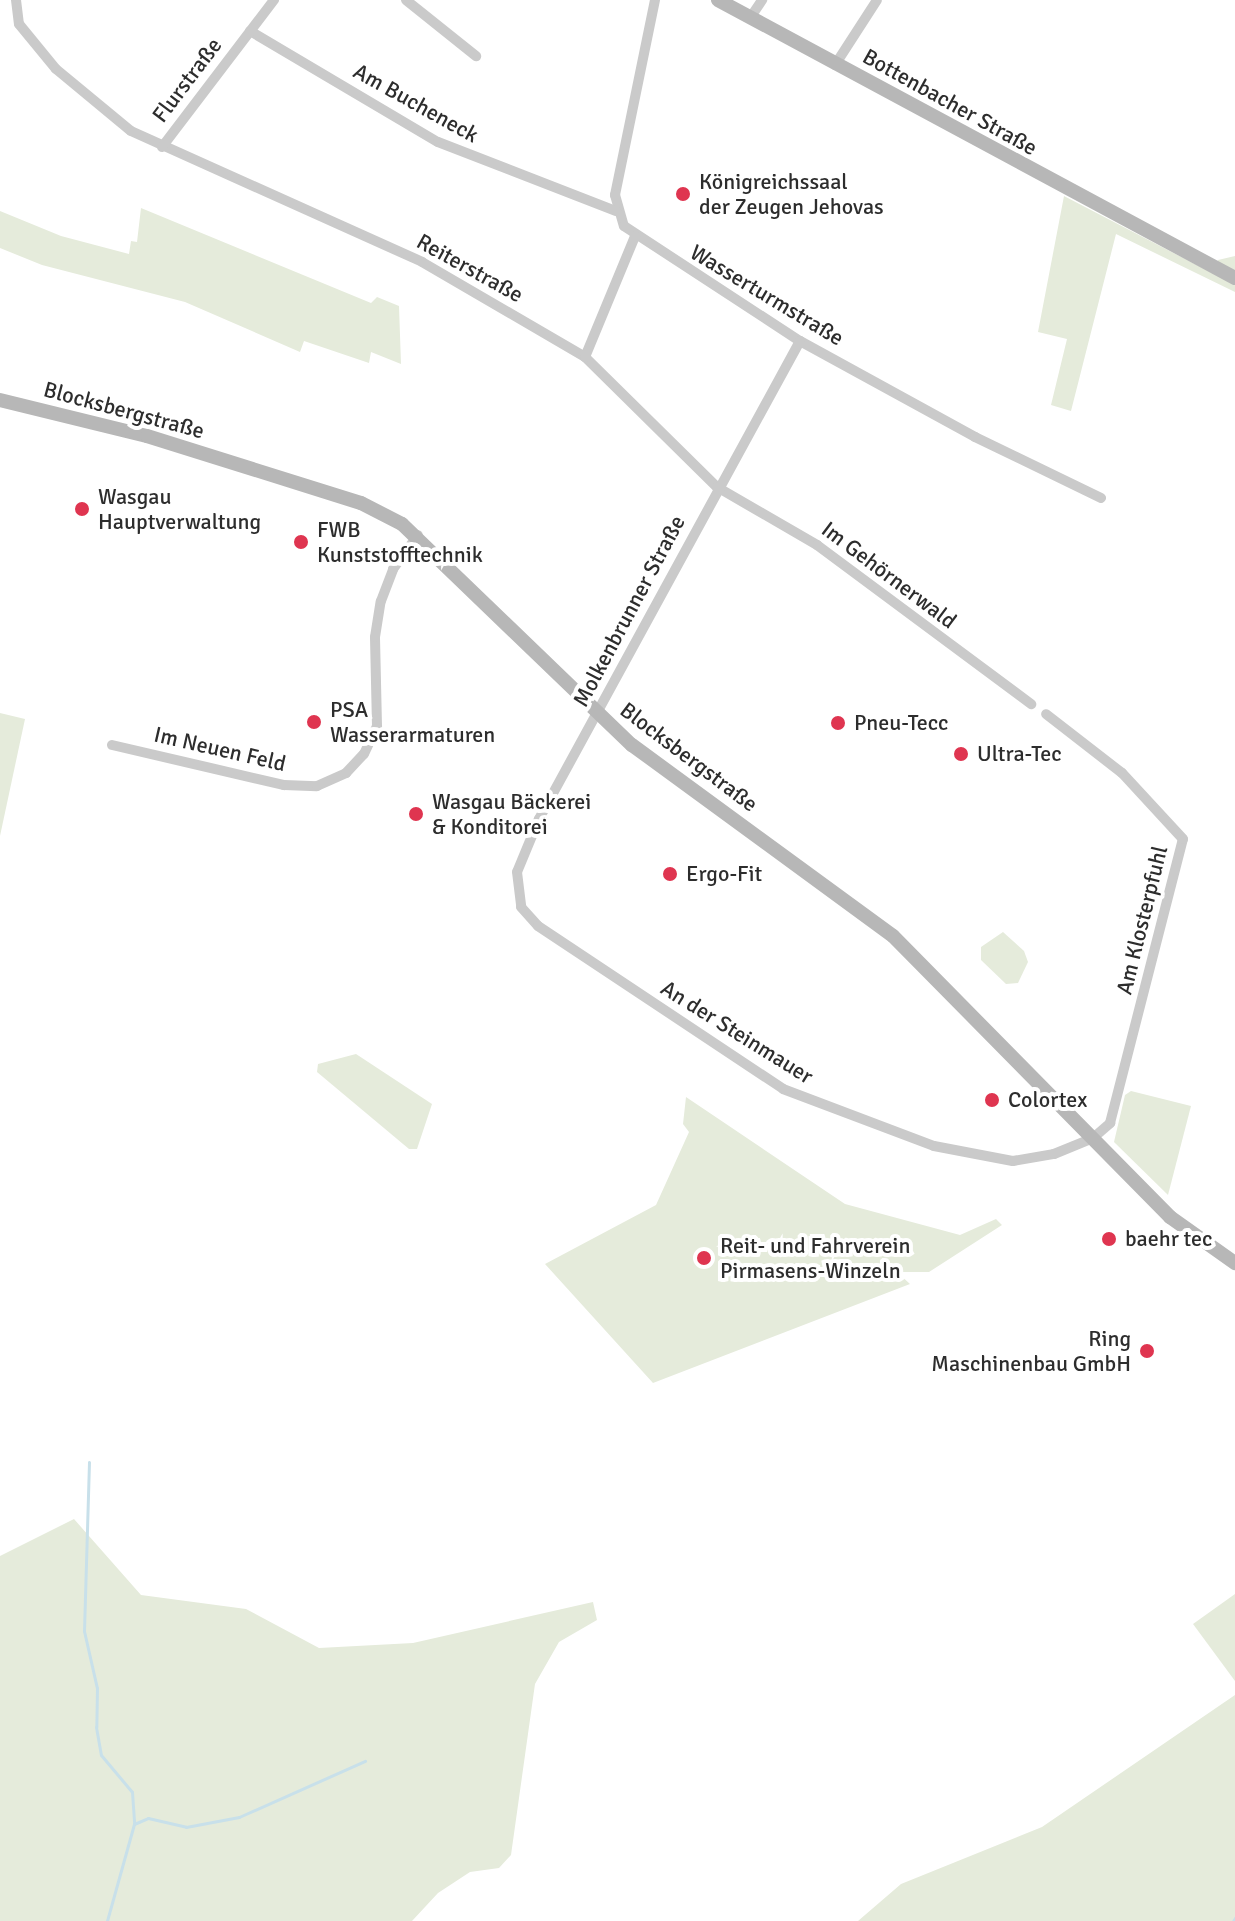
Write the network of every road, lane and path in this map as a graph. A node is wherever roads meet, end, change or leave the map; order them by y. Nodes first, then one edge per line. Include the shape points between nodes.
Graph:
1 (16, 0) edge
2 (274, 0) edge
3 (406, 0) edge
4 (655, 0) edge
5 (718, 0) edge
6 (762, 0) edge
7 (877, 0) edge
8 (750, 18) junction
9 (250, 31) junction
10 (476, 56) dead end
11 (835, 65) junction
12 (162, 147) junction
13 (616, 211) junction
14 (635, 236) junction
15 (1235, 278) edge
16 (800, 341) junction
17 (585, 357) junction
18 (0, 400) edge
19 (717, 487) junction
20 (1101, 498) dead end
21 (418, 535) junction
22 (1031, 704) dead end
23 (597, 714) junction
24 (1046, 714) dead end
25 (112, 745) dead end
26 (521, 907) joint
27 (1093, 1138) junction
28 (1235, 1263) edge

1 - 12 street, Reiterstraße via 19,24 56,69 106,114
2 - 9 street, Flurstraße
3 - 10 street
4 - 13 street
5 - 8 main road, Bottenbacher Straße
6 - 8 street
7 - 11 street
8 - 11 main road, Bottenbacher Straße
9 - 12 street, Flurstraße
9 - 13 street, Am Bucheneck via 438,142
11 - 15 main road, Bottenbacher Straße
12 - 17 street, Reiterstraße via 422,262
13 - 14 street, Wasserturmstraße
14 - 16 street, Wasserturmstraße
14 - 17 street
16 - 19 street, Molkenbrunner Straße
16 - 20 street, Wasserturmstraße via 985,443
17 - 19 street, Reiterstraße
18 - 21 main road, Blocksbergstraße via 124,429 361,503
19 - 22 street, Im Gehörnerwald via 817,545
19 - 23 street, Molkenbrunner Straße
21 - 23 main road, Blocksbergstraße
21 - 25 street, Im Neuen Feld via 393,569 381,601 375,637 377,726 364,754 346,773 317,786 284,785
23 - 26 street, Molkenbrunner Straße via 517,872
23 - 27 main road, Blocksbergstraße via 893,936
24 - 27 street, Am Klosterpfuhl via 1122,773 1183,839 1112,1116
26 - 27 street, An der Steinmauer via 538,926 715,1046 783,1089 848,1118 934,1146 1013,1161 1054,1154
27 - 28 main road, Blocksbergstraße via 1170,1217

